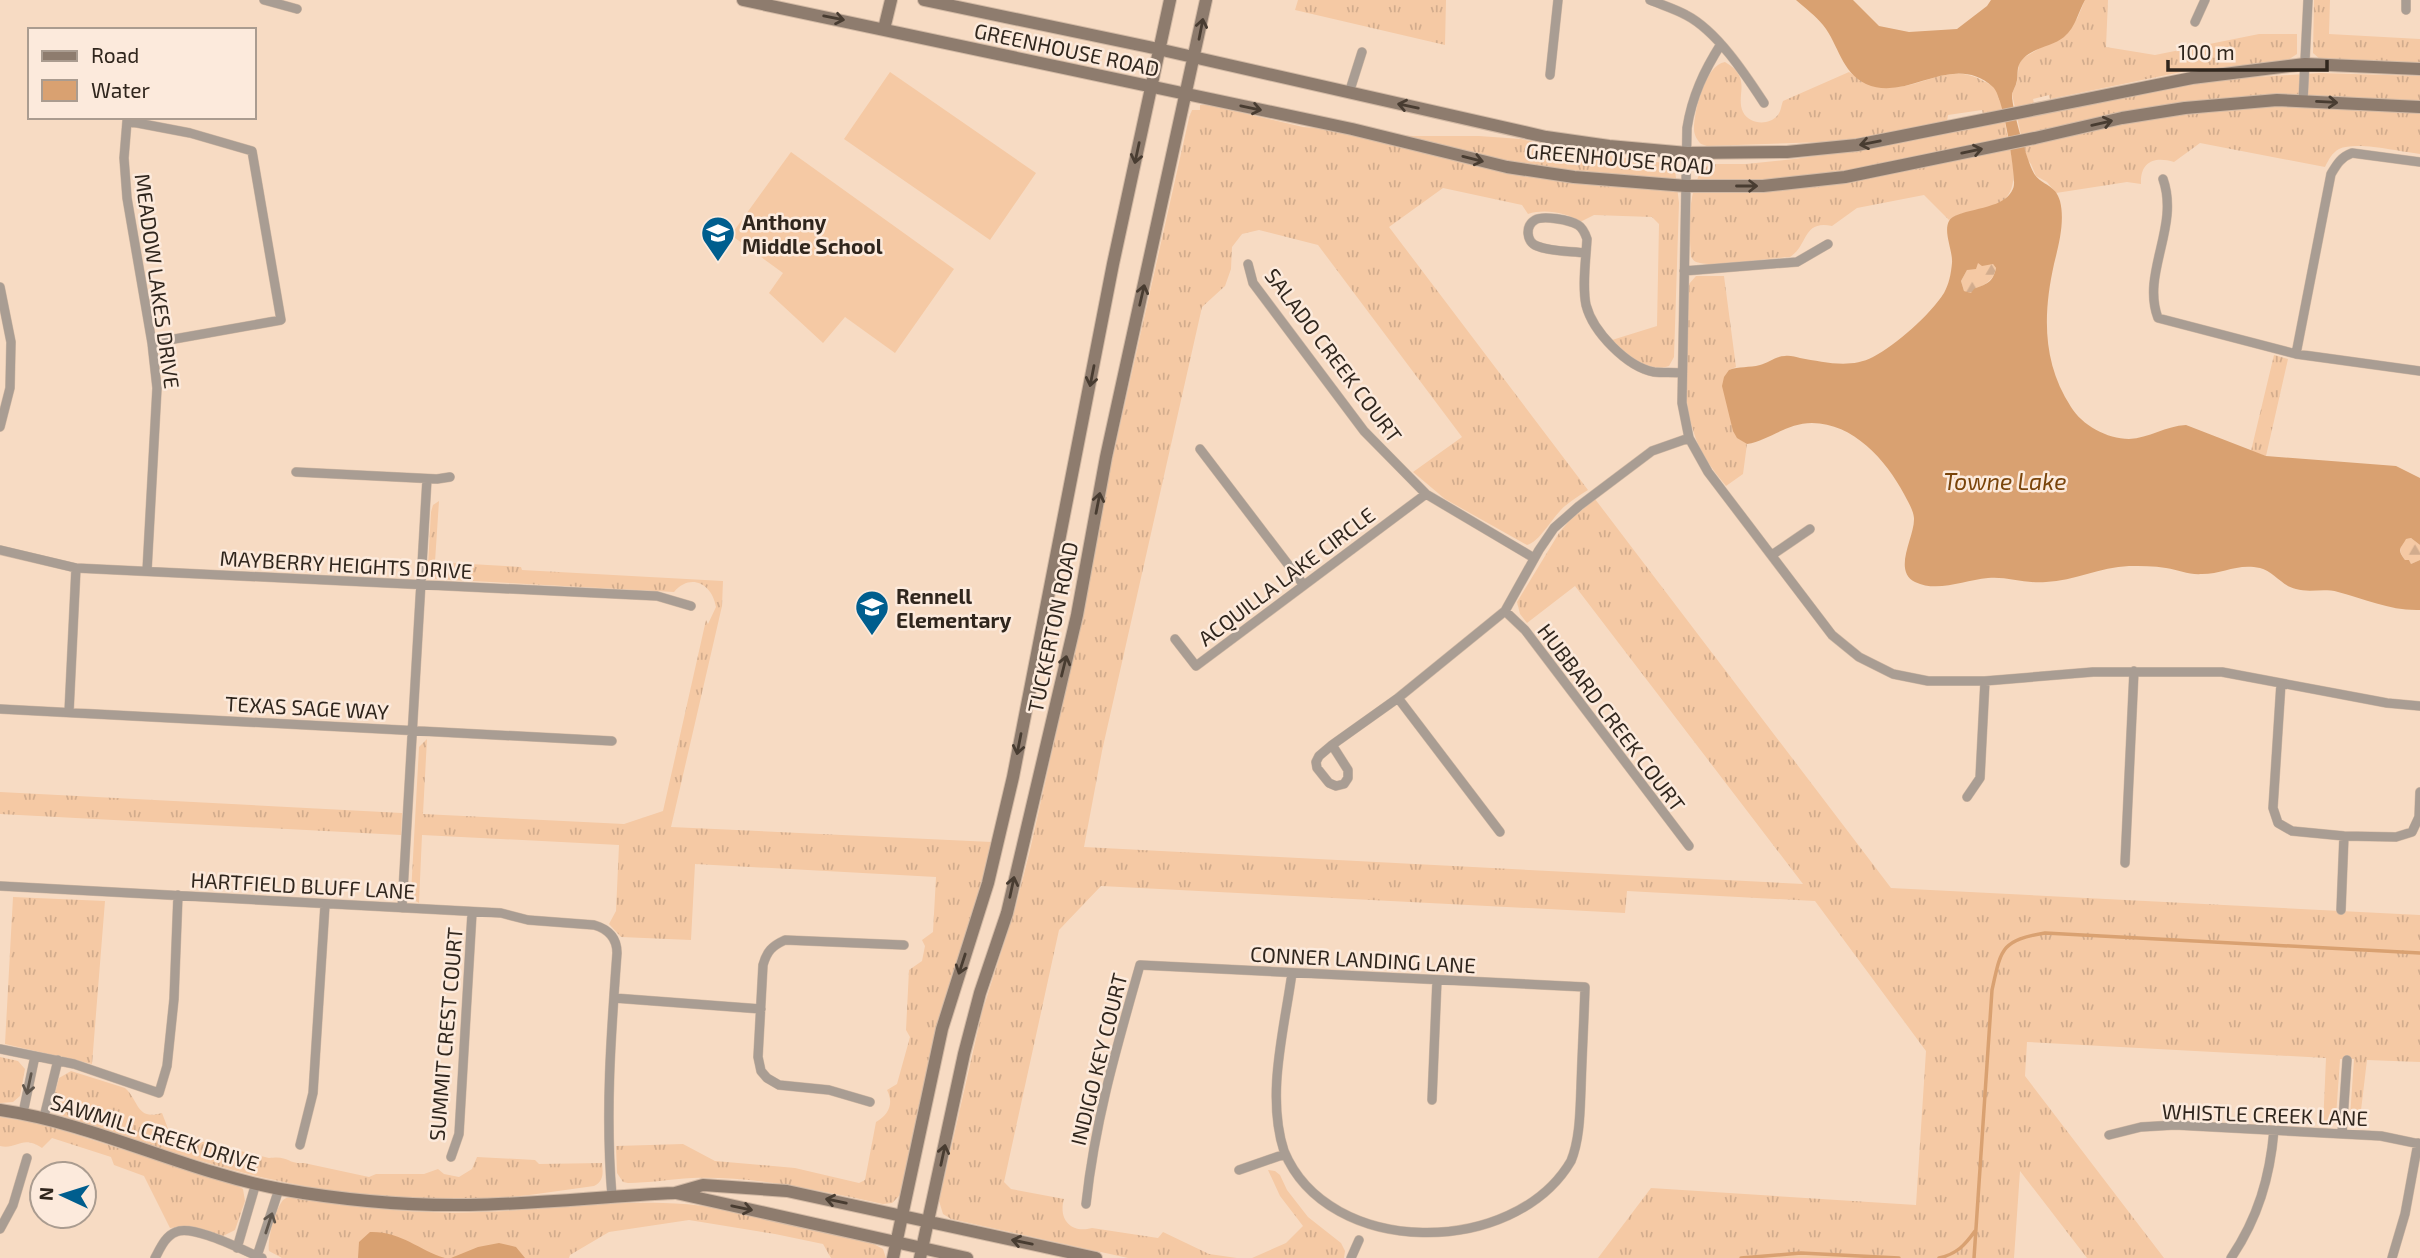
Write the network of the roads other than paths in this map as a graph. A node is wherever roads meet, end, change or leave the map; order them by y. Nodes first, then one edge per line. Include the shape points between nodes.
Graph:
1 (264, 0) edge
2 (743, 0) edge
3 (891, 0) edge
4 (924, 0) edge
5 (1170, 0) edge
6 (1206, 0) edge
7 (1558, 0) edge
8 (1650, 0) edge
9 (2205, 0) edge
10 (2308, 0) edge
11 (297, 9) dead end
12 (2195, 22) dead end
13 (884, 29) junction
14 (1721, 44) junction
15 (1160, 50) junction
16 (1362, 52) dead end
17 (1194, 58) junction
18 (2305, 64) junction
19 (2420, 69) edge
20 (1550, 75) dead end
21 (1151, 86) junction
22 (1349, 93) junction
23 (1185, 94) junction
24 (2303, 101) junction
25 (1764, 103) dead end
26 (2420, 107) edge
27 (1688, 153) junction
28 (2420, 162) edge
29 (2163, 179) dead end
30 (1686, 186) junction
31 (1828, 244) dead end
32 (1586, 253) junction
33 (1248, 264) dead end
34 (1684, 271) junction
35 (0, 287) edge
36 (152, 343) junction
37 (2296, 355) junction
38 (2420, 371) edge
39 (1682, 373) junction
40 (0, 427) edge
41 (1689, 438) junction
42 (1200, 449) dead end
43 (296, 472) dead end
44 (450, 477) dead end
45 (427, 479) junction
46 (1426, 494) junction
47 (1810, 529) dead end
48 (0, 550) edge
49 (1772, 555) junction
50 (1534, 558) junction
51 (76, 568) junction
52 (147, 571) junction
53 (1303, 584) junction
54 (421, 585) junction
55 (691, 606) dead end
56 (1505, 611) junction
57 (1175, 639) dead end
58 (2134, 671) junction
59 (1985, 681) junction
60 (2281, 683) junction
61 (1398, 698) junction
62 (2420, 706) edge
63 (0, 709) edge
64 (69, 712) junction
65 (412, 730) junction
66 (612, 741) dead end
67 (1332, 745) junction
68 (2420, 792) edge
69 (1009, 793) junction
70 (1967, 797) dead end
71 (1032, 799) junction
72 (1500, 832) dead end
73 (2344, 836) junction
74 (1689, 846) dead end
75 (2124, 863) dead end
76 (0, 886) edge
77 (178, 895) junction
78 (325, 905) junction
79 (402, 908) junction
80 (2341, 909) dead end
81 (472, 913) junction
82 (904, 945) dead end
83 (1140, 965) joint
84 (1292, 973) junction
85 (1437, 980) junction
86 (614, 998) junction
87 (761, 1009) junction
88 (0, 1049) edge
89 (36, 1056) junction
90 (58, 1060) junction
91 (2347, 1060) dead end
92 (1432, 1100) dead end
93 (870, 1102) dead end
94 (0, 1110) edge
95 (23, 1113) junction
96 (44, 1118) junction
97 (2274, 1130) junction
98 (2342, 1134) junction
99 (2109, 1135) dead end
100 (2419, 1143) edge
101 (300, 1145) dead end
102 (1285, 1154) junction
103 (452, 1157) dead end
104 (27, 1158) dead end
105 (1239, 1170) dead end
106 (256, 1183) junction
107 (279, 1189) junction
108 (676, 1193) junction
109 (612, 1196) junction
110 (1086, 1204) dead end
111 (1318, 1208) dead end
112 (1539, 1209) dead end
113 (903, 1215) junction
114 (929, 1222) junction
115 (0, 1228) edge
116 (1348, 1233) dead end
117 (1359, 1240) junction
118 (897, 1241) junction
119 (1370, 1244) dead end
120 (237, 1248) junction
121 (921, 1253) edge
122 (259, 1257) edge
123 (155, 1258) edge
124 (893, 1258) edge
125 (967, 1258) edge
126 (1096, 1258) edge
127 (1351, 1258) edge
128 (2231, 1258) edge
129 (2392, 1258) edge

1 - 11 street
2 -> 13 main road, GREENHOUSE ROAD
3 - 13 main road
4 - 15 main road, GREENHOUSE ROAD
5 - 15 main road, TUCKERTON ROAD
17 -> 6 main road, TUCKERTON ROAD
7 - 20 street
8 - 14 street via 1689,16
9 - 12 street
10 - 18 street
13 - 21 main road, GREENHOUSE ROAD
14 - 25 street
14 - 27 street via 1690,107
15 - 17 main road, GREENHOUSE ROAD
15 - 21 main road, TUCKERTON ROAD
16 - 22 street
17 - 22 main road, GREENHOUSE ROAD
17 - 23 main road, TUCKERTON ROAD
18 - 19 main road, GREENHOUSE ROAD
18 - 24 street
18 -> 27 main road, GREENHOUSE ROAD via 2192,78 1857,145 1787,152
21 - 23 main road, GREENHOUSE ROAD
21 -> 69 main road, TUCKERTON ROAD
27 -> 22 main road, GREENHOUSE ROAD via 1546,137
23 -> 30 main road, GREENHOUSE ROAD via 1507,167
71 -> 23 main road, TUCKERTON ROAD via 1077,615 1106,457
24 -> 26 main road, GREENHOUSE ROAD
30 -> 24 main road, GREENHOUSE ROAD via 1763,186 1845,177 2122,118 2186,108
27 - 30 street
28 - 37 street via 2360,153 2344,156 2331,174
29 - 37 street via 2169,214 2152,304 2158,318
30 - 34 street
31 - 34 street via 1797,262
32 - 32 street via 1587,239 1577,224 1540,218 1528,228 1531,243 1539,247
32 - 39 street via 1590,317 1611,345 1628,362 1653,372
33 - 46 street, SALADO CREEK COURT via 1253,283 1364,431
34 - 39 street
35 - 40 street via 11,342 10,388
36 - 36 street, MEADOW LAKES DRIVE via 127,198 127,121 252,151 281,320
36 - 52 street, MEADOW LAKES DRIVE via 157,397
37 - 38 street
39 - 41 street
41 - 49 street via 1708,472
41 - 50 street via 1652,451 1578,506 1554,528
42 - 53 street
43 - 45 street
44 - 45 street
45 - 54 street
46 - 50 street, SALADO CREEK COURT
46 - 53 street, ACQUILLA LAKE CIRCLE
47 - 49 street
48 - 51 street, MAYBERRY HEIGHTS DRIVE
49 - 59 street via 1832,635 1859,657 1894,674 1928,681
50 - 56 street
51 - 52 street, MAYBERRY HEIGHTS DRIVE
51 - 64 street
52 - 54 street, MAYBERRY HEIGHTS DRIVE
53 - 57 street, ACQUILLA LAKE CIRCLE via 1196,666
54 - 55 street, MAYBERRY HEIGHTS DRIVE via 657,596
54 - 65 street
56 - 61 street
56 - 74 street, HUBBARD CREEK COURT via 1525,630
58 - 59 street
58 - 60 street via 2222,672
58 - 75 street
59 - 70 street via 1980,778
60 - 62 street
60 - 73 street via 2273,808 2278,823 2292,831
61 - 67 street
61 - 72 street
63 - 64 street, TEXAS SAGE WAY
64 - 65 street, TEXAS SAGE WAY
65 - 66 street, TEXAS SAGE WAY
65 - 79 street
67 - 67 street via 1348,770 1344,784 1336,786 1316,762
68 - 73 street via 2419,817 2412,832 2396,837
69 - 71 main road
69 -> 113 main road, TUCKERTON ROAD via 988,883 942,1029
114 -> 71 main road, TUCKERTON ROAD via 964,1054 1007,913
73 - 80 street
76 - 77 street, HARTFIELD BLUFF LANE
77 - 78 street, HARTFIELD BLUFF LANE
77 - 90 street via 174,999 167,1066 159,1093
78 - 79 street, HARTFIELD BLUFF LANE
78 - 101 street via 314,1080
79 - 81 street, HARTFIELD BLUFF LANE
81 - 86 street, HARTFIELD BLUFF LANE via 603,928 617,947
81 - 103 street, SUMMIT CREST COURT via 459,1134
82 - 87 street via 791,939 773,945 763,965
83 - 84 street, CONNER LANDING LANE
83 - 110 street, INDIGO KEY COURT via 1102,1099
84 - 85 street, CONNER LANDING LANE
84 - 102 street via 1276,1103
85 - 92 street
85 - 112 street, CONNER LANDING LANE via 1585,987 1577,1134 1572,1158
86 - 87 street
86 - 109 street via 608,1135
87 - 93 street via 758,1057 767,1078 779,1085 829,1090
88 - 89 street
89 - 90 street
89 -> 95 street
90 - 96 street
91 - 98 street
94 - 95 main road, SAWMILL CREEK DRIVE
95 - 96 main road, SAWMILL CREEK DRIVE
96 - 106 main road, SAWMILL CREEK DRIVE via 210,1173
97 - 98 street, WHISTLE CREEK LANE
97 - 99 street, WHISTLE CREEK LANE via 2175,1125
97 - 128 street via 2264,1194
98 - 100 street, WHISTLE CREEK LANE
100 - 129 street
102 - 105 street
102 - 111 street
104 - 115 street via 13,1205
106 - 107 main road, SAWMILL CREEK DRIVE
106 - 120 street
107 - 109 main road, SAWMILL CREEK DRIVE via 408,1204
122 -> 107 street
108 - 109 main road, SAWMILL CREEK DRIVE
113 -> 108 main road, SAWMILL CREEK DRIVE via 760,1188 703,1185
108 -> 118 main road, SAWMILL CREEK DRIVE
113 - 114 main road, SAWMILL CREEK DRIVE
113 - 118 main road, TUCKERTON ROAD
114 - 121 main road, TUCKERTON ROAD
126 -> 114 main road, SAWMILL CREEK DRIVE
116 - 117 street
117 - 119 street
117 - 127 street
118 - 121 main road, SAWMILL CREEK DRIVE
118 - 124 main road, TUCKERTON ROAD
120 - 122 street
120 - 123 street via 195,1231 178,1230
121 - 125 main road, SAWMILL CREEK DRIVE

